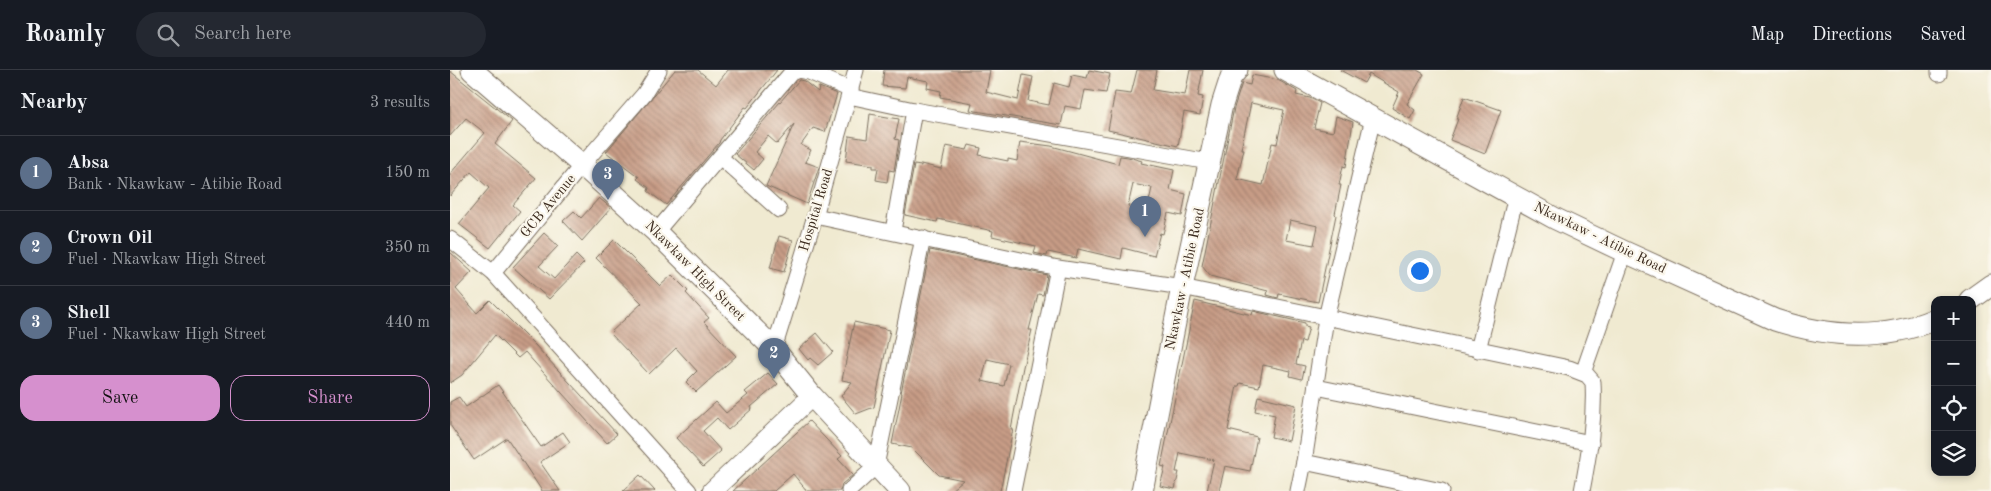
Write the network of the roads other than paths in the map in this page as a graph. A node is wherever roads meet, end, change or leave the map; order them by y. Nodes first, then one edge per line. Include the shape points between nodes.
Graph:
1 (472, 70) edge
2 (659, 70) edge
3 (798, 70) edge
4 (856, 70) edge
5 (1236, 70) edge
6 (1285, 70) edge
7 (850, 93) junction
8 (914, 110) junction
9 (1373, 118) junction
10 (720, 156) junction
11 (1209, 162) junction
12 (582, 165) junction
13 (1516, 196) junction
14 (779, 210) dead end
15 (815, 216) junction
16 (893, 231) junction
17 (656, 232) junction
18 (923, 238) junction
19 (450, 239) edge
20 (1625, 252) junction
21 (1058, 268) junction
22 (493, 273) junction
23 (1991, 286) edge
24 (1182, 287) junction
25 (1976, 296) edge
26 (1326, 318) junction
27 (1931, 320) edge
28 (774, 349) junction
29 (1478, 350) junction
30 (1583, 373) junction
31 (1316, 387) junction
32 (812, 396) junction
33 (1591, 443) junction
34 (1304, 462) junction
35 (876, 466) junction
36 (689, 491) edge
37 (712, 491) edge
38 (850, 491) edge
39 (900, 491) edge
40 (1013, 491) edge
41 (1142, 491) edge
42 (1298, 491) edge
43 (1442, 491) edge
44 (1582, 491) edge

1 - 12 main road, Nkawkaw High Street
2 - 12 street, GCB Avenue via 644,94
3 - 7 street via 809,72
3 - 10 street via 791,73
4 - 7 street, Hospital Road
5 - 11 main road, Nkawkaw - Atibie Road via 1224,98
6 - 9 main road, Nkawkaw - Atibie Road
7 - 8 street
7 - 15 street, Hospital Road
8 - 11 street
8 - 16 street
9 - 13 main road, Nkawkaw - Atibie Road
9 - 26 street
10 - 14 street
10 - 17 street
11 - 24 main road, Nkawkaw - Atibie Road
12 - 17 main road, Nkawkaw High Street
12 - 22 street, GCB Avenue
13 - 20 main road, Nkawkaw - Atibie Road
13 - 29 street
15 - 16 street
15 - 28 street, Hospital Road
16 - 18 street
17 - 28 main road, Nkawkaw High Street
18 - 21 street
18 - 35 street
19 - 22 street
20 - 27 main road, Nkawkaw - Atibie Road via 1751,310 1794,326 1831,333 1873,334 1910,328
20 - 30 street
21 - 24 street
21 - 40 street
22 - 36 street
23 - 25 main road
24 - 26 street
24 - 41 main road, Nkawkaw - Atibie Road
26 - 29 street
26 - 31 street
28 - 32 main road, Nkawkaw High Street
29 - 30 street
30 - 33 street via 1593,382
31 - 33 street
31 - 34 street
32 - 35 main road, Nkawkaw High Street
32 - 37 street
33 - 44 street
34 - 42 street
34 - 43 street
35 - 38 street
35 - 39 main road, Nkawkaw High Street

